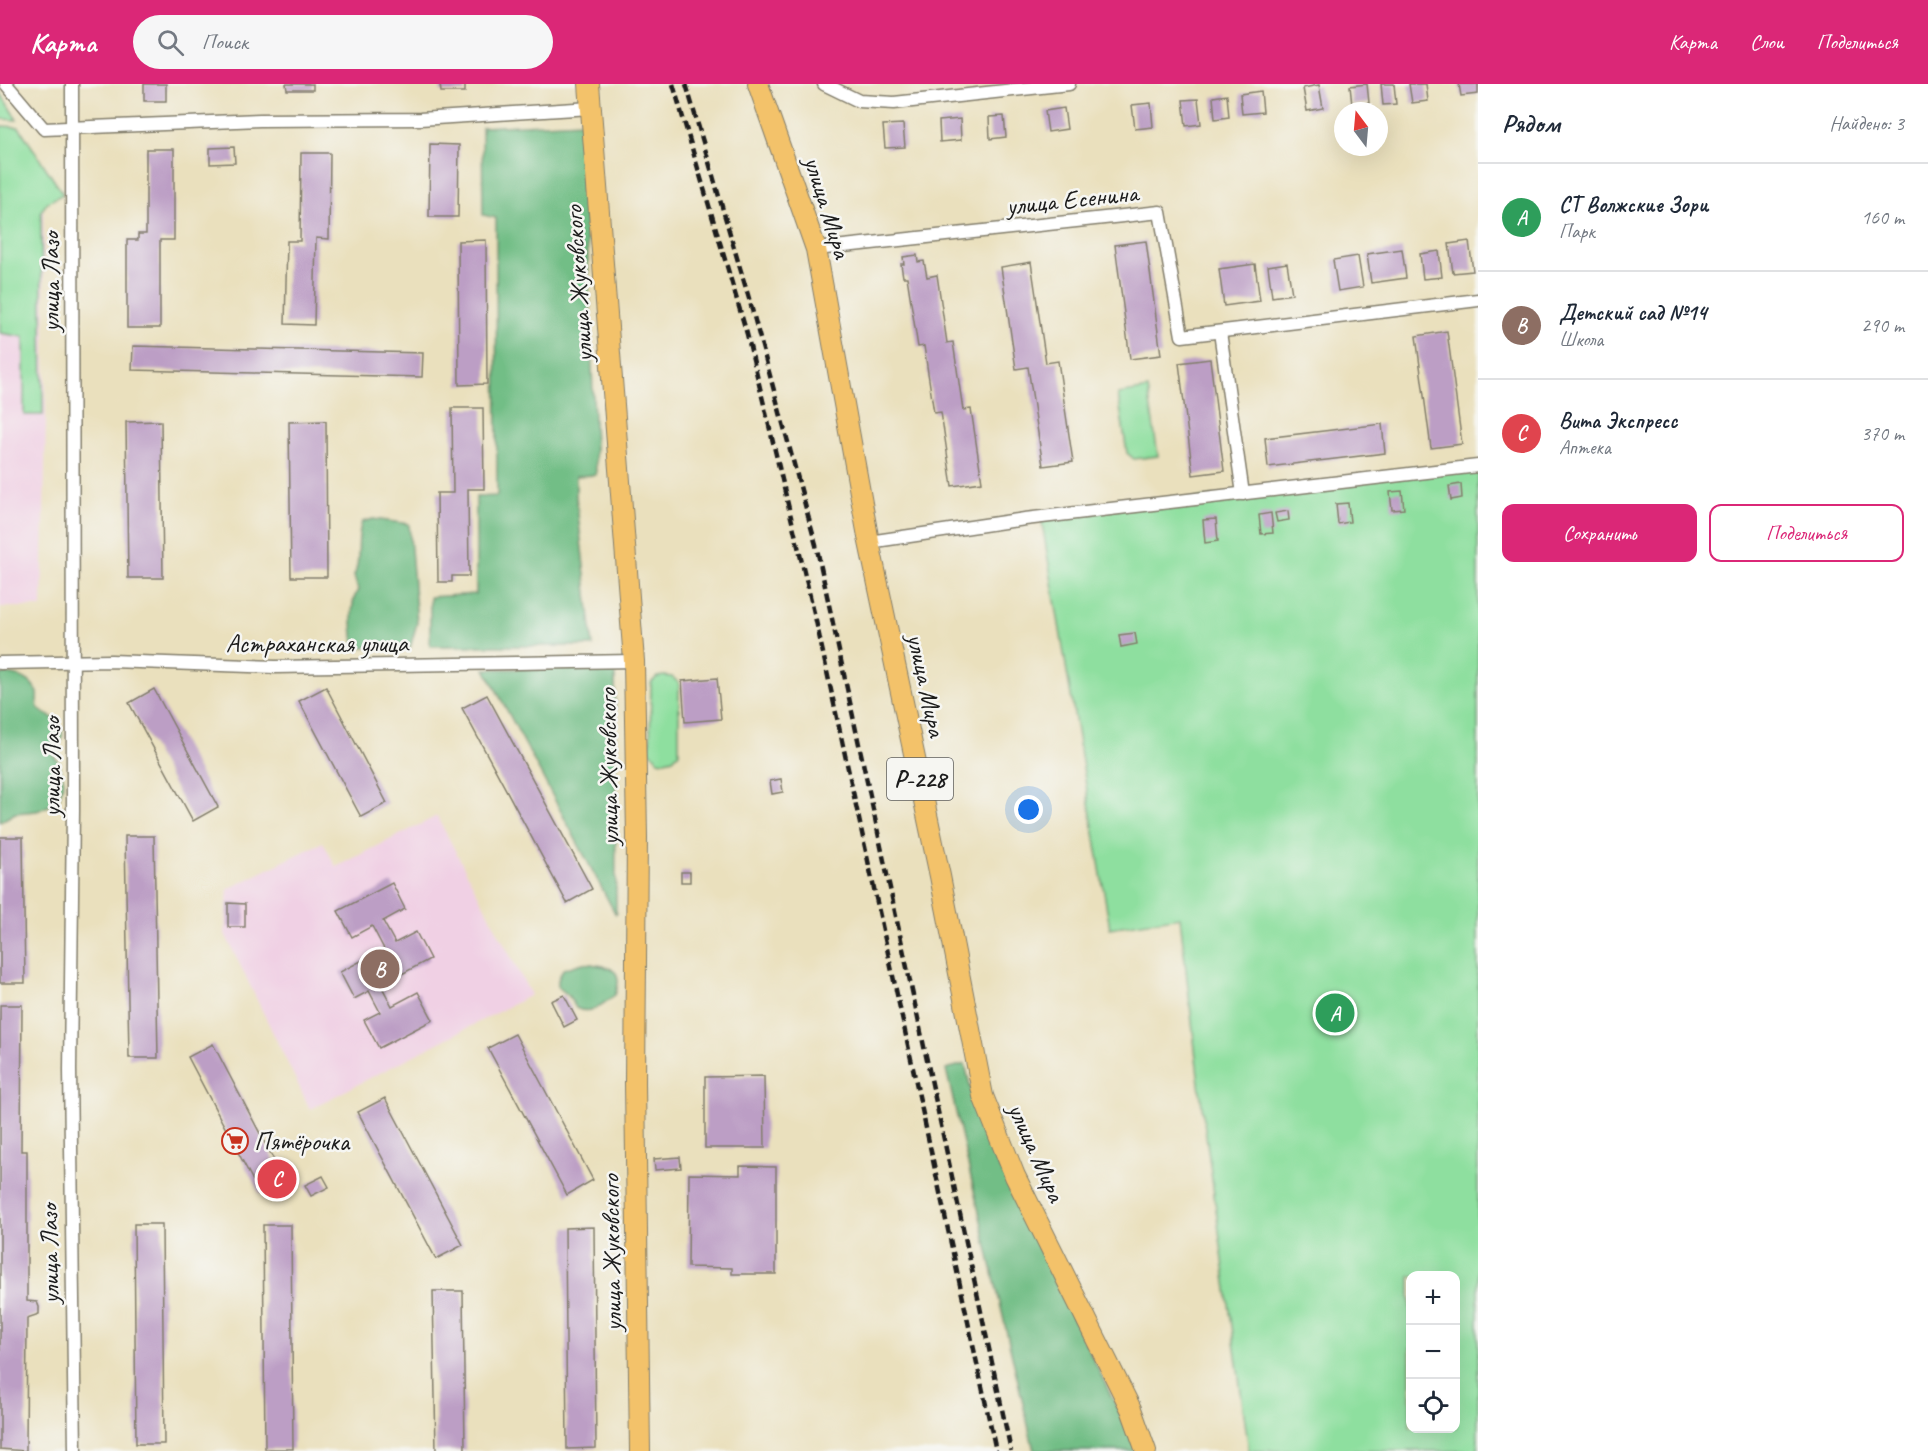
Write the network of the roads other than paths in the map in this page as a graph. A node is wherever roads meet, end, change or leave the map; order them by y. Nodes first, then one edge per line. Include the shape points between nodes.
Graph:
1 (6, 84) edge
2 (72, 84) edge
3 (589, 84) edge
4 (758, 84) edge
5 (824, 84) edge
6 (1069, 84) edge
7 (591, 108) junction
8 (72, 126) junction
9 (816, 249) junction
10 (1478, 300) edge
11 (1220, 332) junction
12 (1478, 466) edge
13 (1243, 494) junction
14 (869, 542) junction
15 (634, 661) junction
16 (73, 662) junction
17 (0, 663) edge
18 (75, 1451) edge
19 (640, 1451) edge
20 (1146, 1451) edge

1 - 8 street via 44,129
2 - 8 street, улица Лазо
3 - 7 main road, улица Жуковского
4 - 9 main road, улица Мира / Р-228
5 - 6 street via 859,101 894,103
7 - 8 street via 420,119
7 - 15 main road, улица Жуковского
8 - 16 street, улица Лазо
9 - 11 street, улица Есенина via 1160,212 1182,336
9 - 14 main road, улица Мира / Р-228
10 - 11 street, улица Есенина
11 - 13 street
12 - 13 street
13 - 14 street
14 - 20 main road, улица Мира / Р-228 via 983,1096 1015,1176 1131,1409
15 - 16 street, Астраханская улица via 275,667
15 - 19 main road, улица Жуковского
16 - 17 street, Астраханская улица
16 - 18 street, улица Лазо via 70,1082

